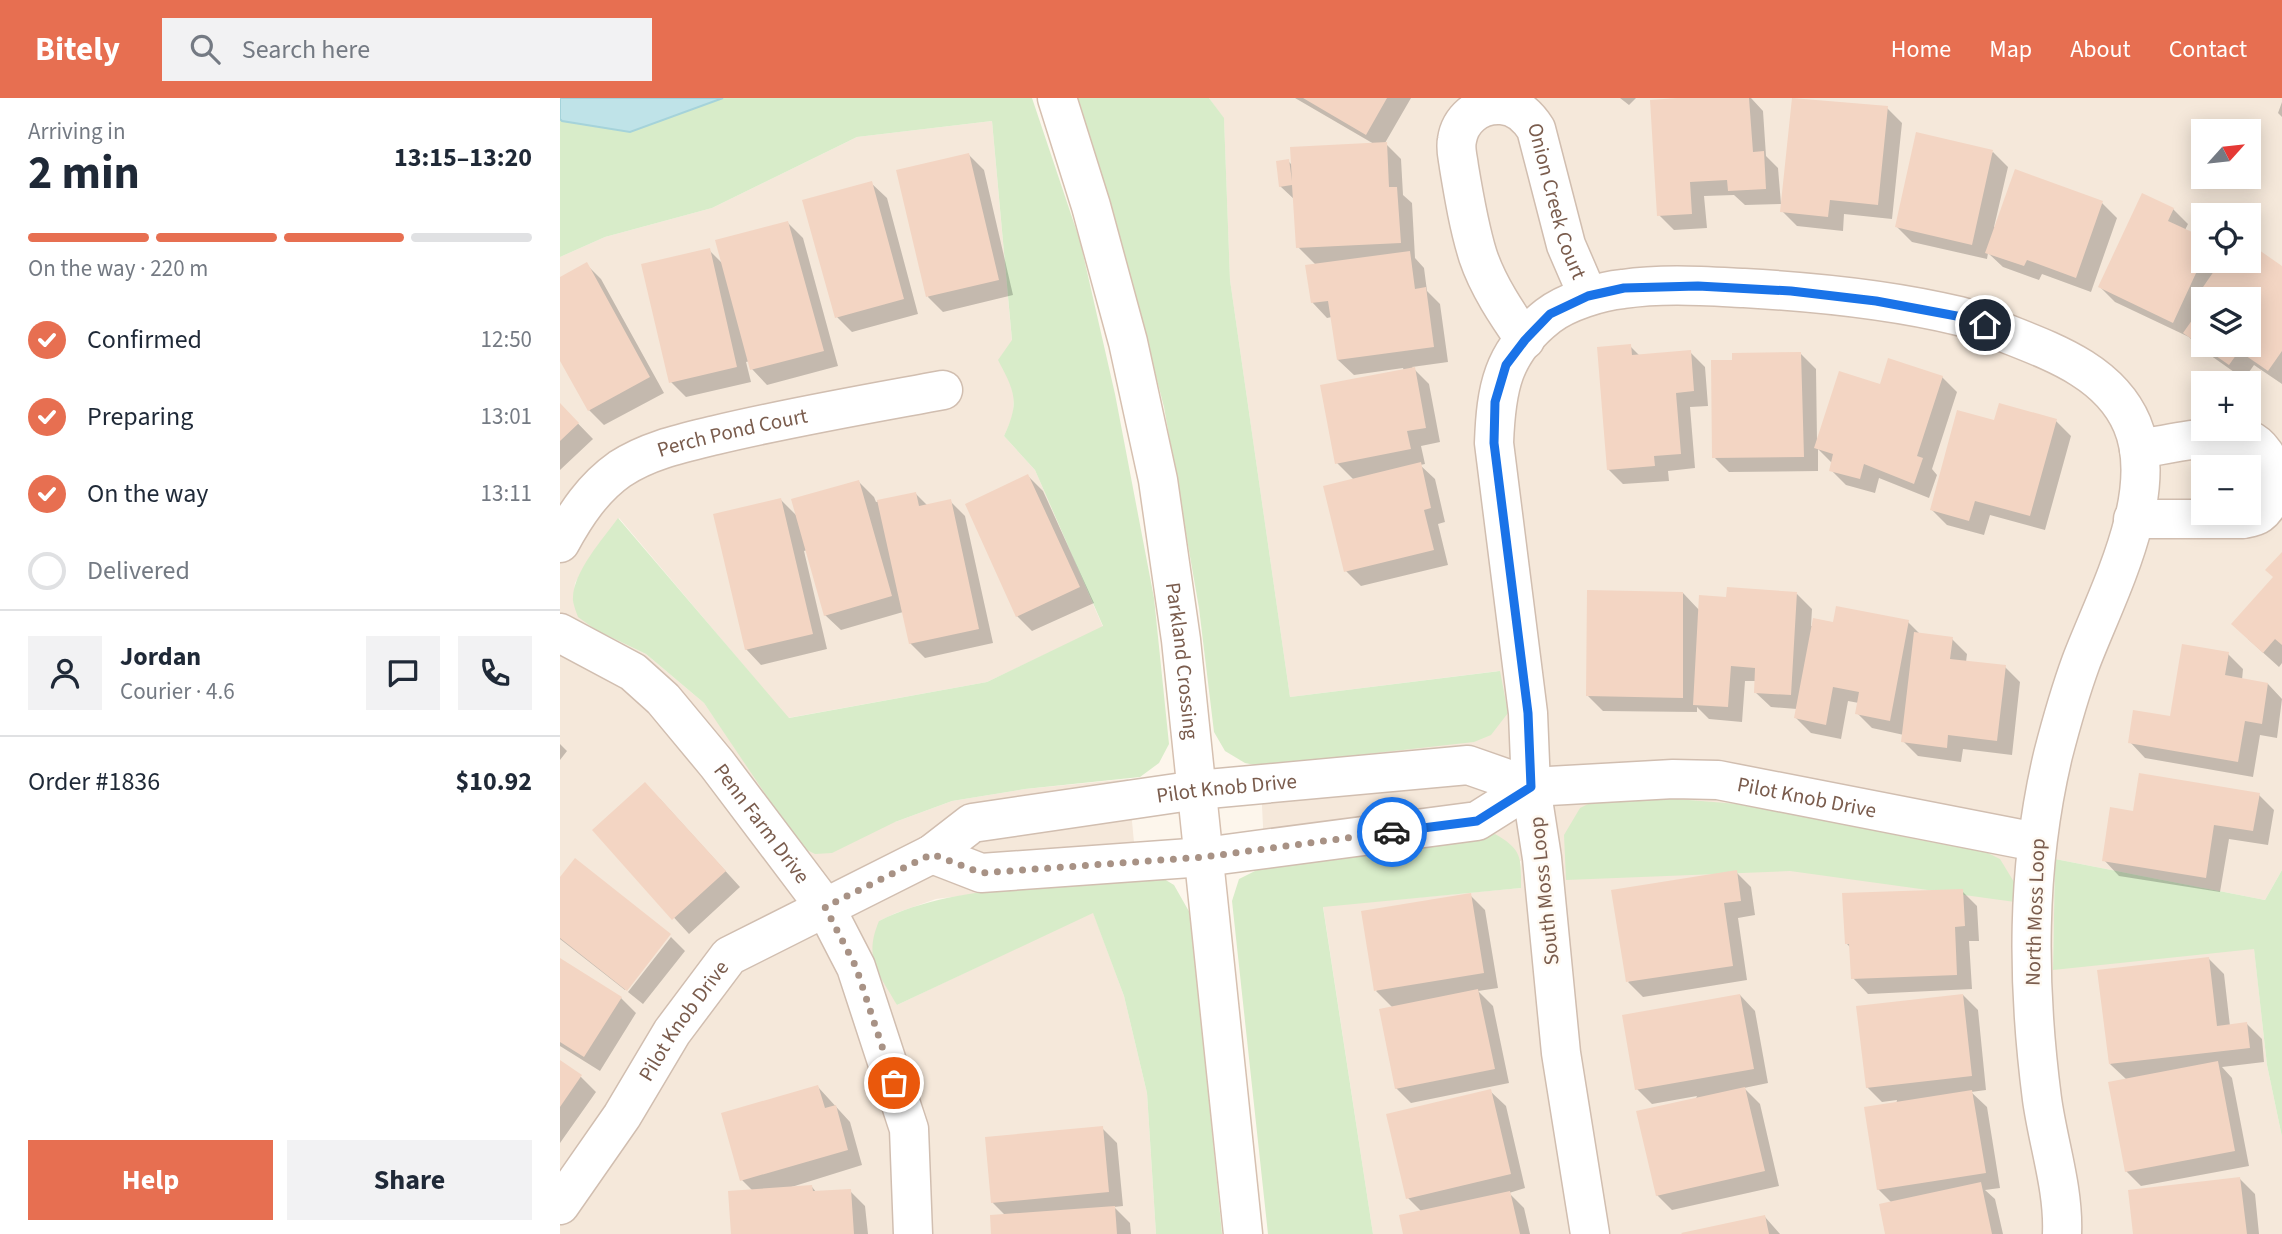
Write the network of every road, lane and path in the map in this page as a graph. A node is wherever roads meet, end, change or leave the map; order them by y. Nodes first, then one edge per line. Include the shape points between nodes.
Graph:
1 (1057, 98) edge
2 (1588, 296) junction
3 (1537, 327) junction
4 (943, 390) dead end
5 (2138, 484) junction
6 (560, 543) edge
7 (560, 633) edge
8 (1531, 787) junction
9 (1198, 790) junction
10 (2036, 842) junction
11 (932, 854) junction
12 (1204, 857) junction
13 (825, 907) junction
14 (560, 1205) edge
15 (913, 1234) edge
16 (1243, 1234) edge
17 (1590, 1234) edge
18 (2062, 1234) edge

1 - 9 street, Parkland Crossing via 1128,342 1158,480
2 - 3 street
2 - 3 street, Onion Creek Court via 1566,245 1532,122 1519,110 1503,105 1478,110 1464,121 1457,141 1464,202 1479,257 1503,308
2 - 5 street via 1624,288 1698,286 1791,291 1962,317 2053,352 2115,397 2132,423
3 - 8 street, South Moss Loop via 1506,365 1495,402 1494,443 1528,713
4 - 6 street, Perch Pond Court via 760,424 658,450 620,469 595,491
5 - 5 street via 2244,519 2260,514 2270,504 2276,478 2263,449 2230,436
5 - 10 street, North Moss Loop via 2119,569 2079,666
7 - 13 street, Penn Farm Drive via 633,672 663,699
8 - 9 street, Pilot Knob Drive via 1468,765
8 - 10 street, Pilot Knob Drive via 1718,780
8 - 12 street, Pilot Knob Drive via 1477,821
8 - 17 street, South Moss Loop via 1561,1053
9 - 11 street, Pilot Knob Drive via 972,823
9 - 12 street, Parkland Crossing
10 - 18 street, North Moss Loop via 2032,1006
11 - 12 street, Pilot Knob Drive via 981,873
11 - 13 street, Pilot Knob Drive
12 - 16 street, Parkland Crossing
13 - 14 street, Pilot Knob Drive via 729,956 672,1032 622,1116
13 - 15 street, Penn Farm Drive via 856,967 909,1129

